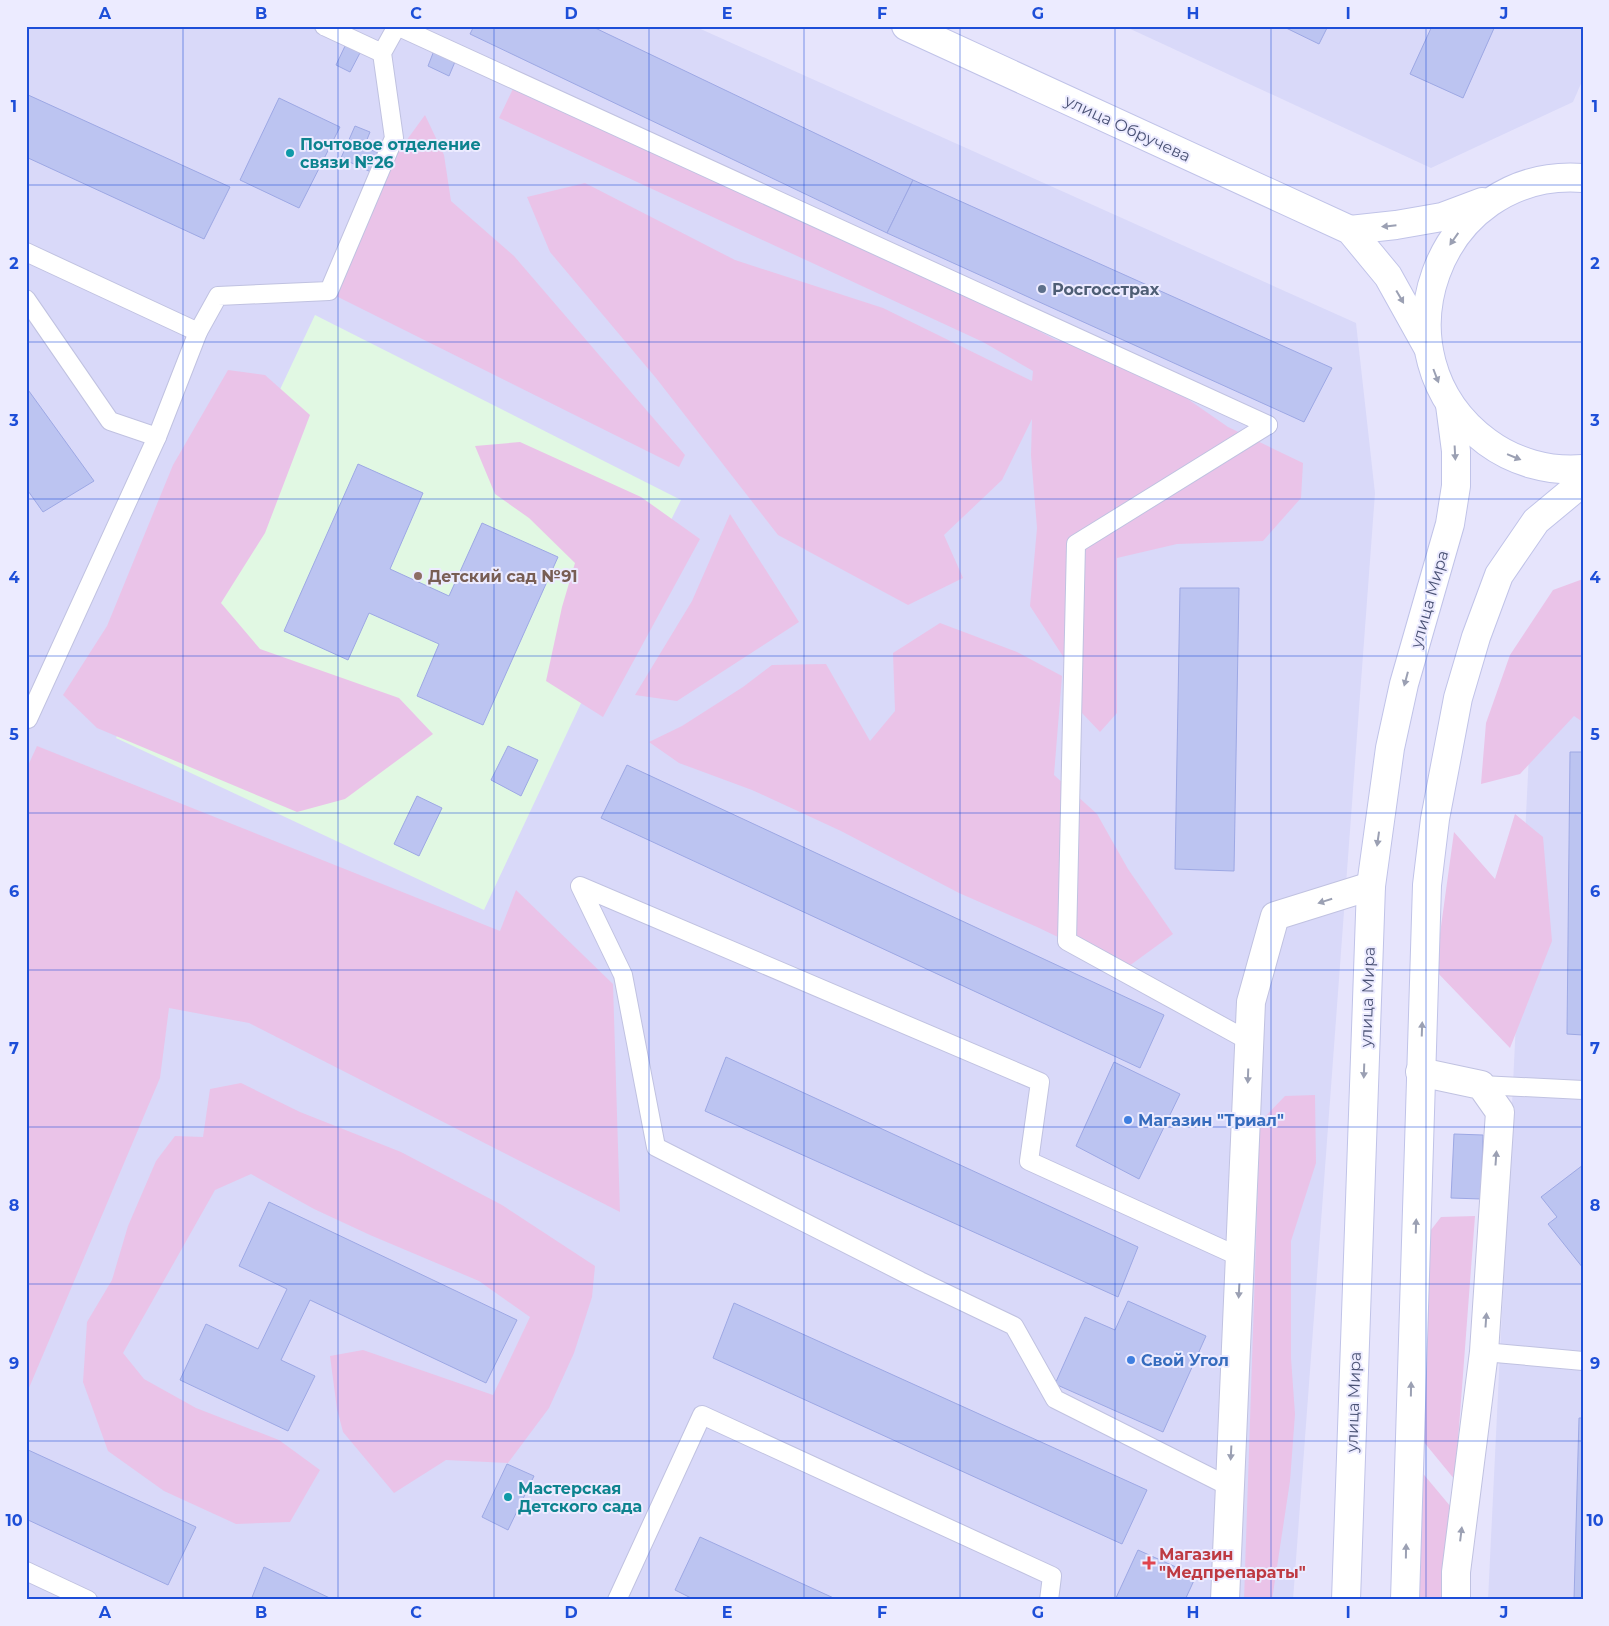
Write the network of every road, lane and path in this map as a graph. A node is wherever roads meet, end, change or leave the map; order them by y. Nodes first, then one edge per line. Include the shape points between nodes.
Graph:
1 (324, 26) edge
2 (397, 26) edge
3 (906, 26) edge
4 (382, 53) junction
5 (1583, 158) edge
6 (1583, 178) edge
7 (1544, 180) junction
8 (1502, 195) junction
9 (1350, 230) junction
10 (26, 252) edge
11 (26, 299) edge
12 (198, 332) junction
13 (1427, 346) junction
14 (1450, 405) junction
15 (157, 437) junction
16 (1583, 469) edge
17 (1583, 482) edge
18 (26, 718) edge
19 (1371, 886) junction
20 (1249, 1040) junction
21 (1420, 1072) junction
22 (1481, 1085) junction
23 (1583, 1090) edge
24 (1240, 1257) junction
25 (1484, 1352) junction
26 (1583, 1361) edge
27 (1230, 1487) junction
28 (26, 1571) edge
29 (88, 1600) edge
30 (617, 1600) edge
31 (1049, 1600) edge
32 (1225, 1600) edge
33 (1346, 1600) edge
34 (1405, 1600) edge
35 (1456, 1600) edge

1 - 4 lane
2 - 4 lane
2 - 20 lane via 1268,425 1076,544 1067,941
3 - 9 main road, улица Обручева
4 - 12 lane via 394,138 329,291 218,296
5 - 7 main road
6 - 7 main road
7 - 8 main road
8 -> 9 main road via 1442,217
8 -> 13 main road via 1464,226 1441,258 1430,287 1426,316
9 -> 13 main road, улица Обручева via 1388,276
10 - 12 lane
11 - 15 lane via 110,421
12 - 15 lane
13 -> 14 main road via 1435,376
14 -> 16 main road via 1472,431 1500,452 1532,465
14 -> 19 main road, улица Мира via 1456,451 1456,486 1450,524 1404,684 1390,748
15 - 18 lane
21 -> 17 main road via 1426,885 1458,698 1499,575 1536,521
19 -> 20 main road via 1275,916 1251,1002
19 -> 33 main road, улица Мира
20 -> 24 main road
21 - 22 main road
34 -> 21 main road
22 - 23 lane
25 -> 22 main road via 1500,1112
24 -> 27 main road
24 - 27 lane via 1029,1161 1040,1082 580,886 623,975 656,1147 1014,1326 1055,1399
25 - 26 lane
35 -> 25 main road via 1456,1572
27 - 32 main road
28 - 29 lane
30 - 31 lane via 702,1415 1052,1576

